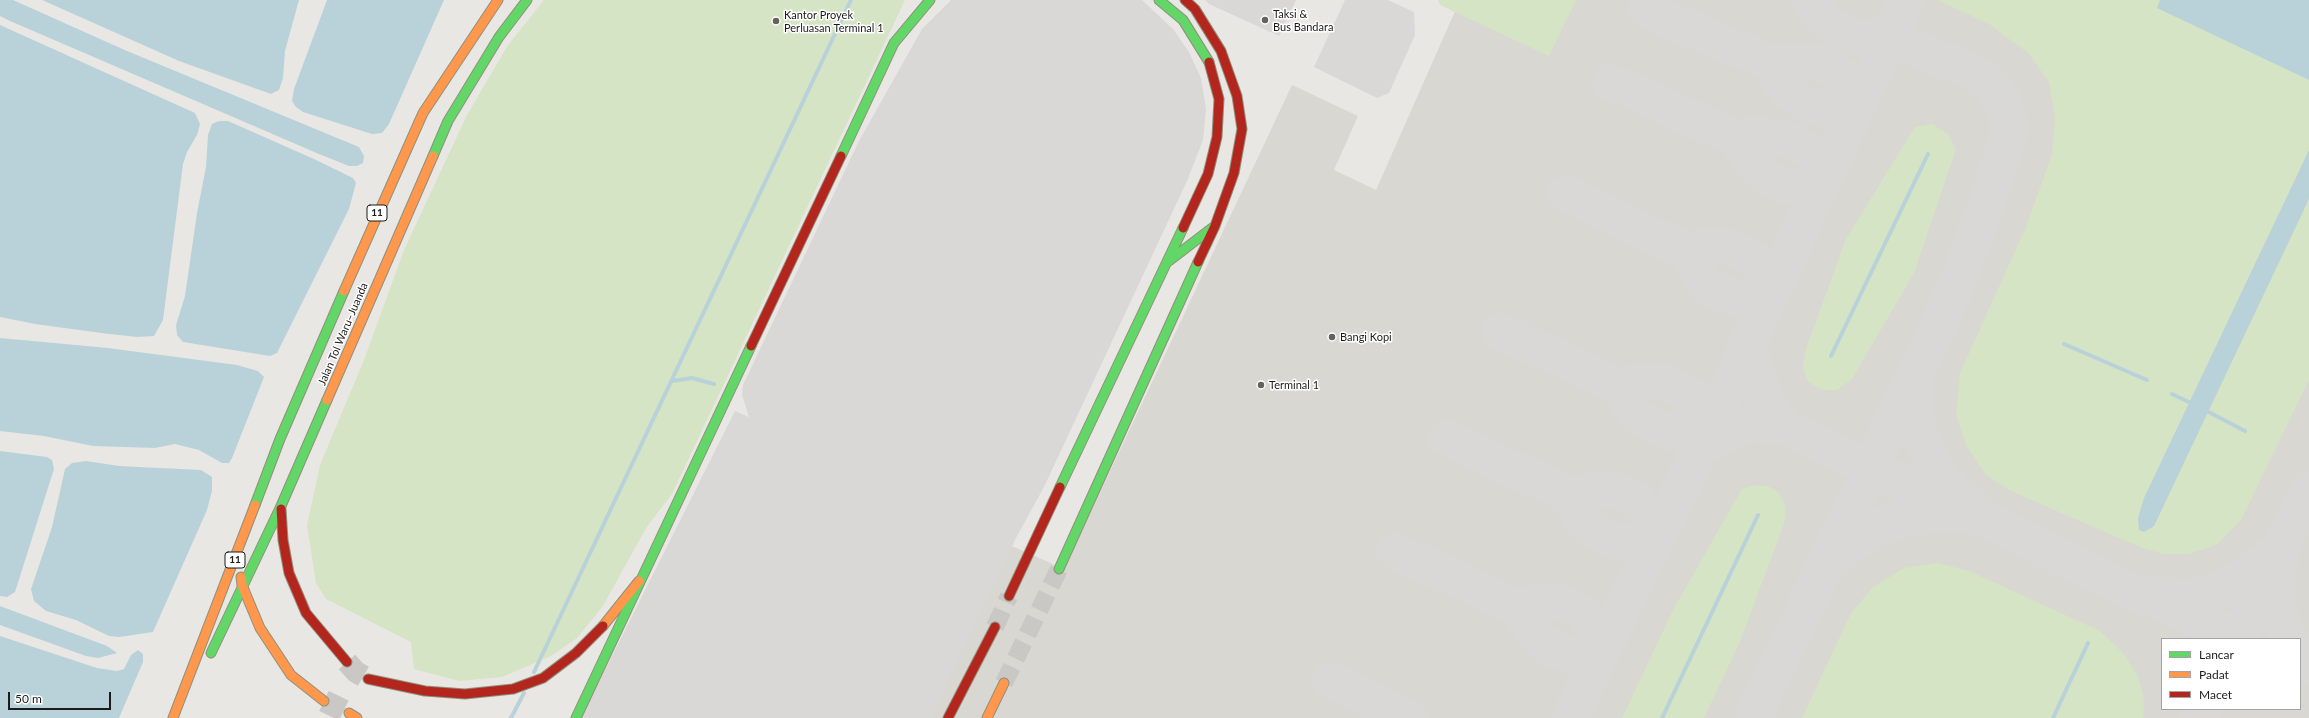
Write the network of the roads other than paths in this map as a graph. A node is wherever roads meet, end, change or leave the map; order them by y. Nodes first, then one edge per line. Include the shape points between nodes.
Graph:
1 (498, 0) edge
2 (527, 0) edge
3 (930, 0) edge
4 (1159, 0) edge
5 (1185, 0) edge
6 (1214, 226) junction
7 (1168, 262) junction
8 (281, 506) junction
9 (238, 552) junction
10 (1059, 569) tunnel mouth
11 (639, 581) junction
12 (242, 585) junction
13 (1010, 596) tunnel mouth
14 (995, 627) tunnel mouth
15 (347, 662) tunnel mouth
16 (368, 679) tunnel mouth
17 (189, 681) junction
18 (1004, 683) tunnel mouth
19 (324, 701) tunnel mouth
20 (349, 713) tunnel mouth
21 (173, 718) edge
22 (357, 718) edge
23 (576, 718) edge
24 (948, 718) edge
25 (987, 718) edge

1 - 9 main road, Jalan Tol Waru–Juanda / 11 via 423,113 280,439
2 - 8 main road, Jalan Tol Waru–Juanda / 11 via 499,37 448,121
3 - 11 main road via 894,43 709,438
4 - 7 main road via 1183,20 1208,58 1219,99 1217,137 1208,174
5 - 6 main road via 1195,9 1221,51 1237,96 1242,129 1234,173
6 - 7 main road
6 - 10 main road
7 - 13 main road
8 - 12 main road, Jalan Tol Waru–Juanda / 11
8 - 15 main road via 283,540 289,573 306,613
9 - 12 main road
9 - 17 main road, Jalan Tol Waru–Juanda / 11
11 - 16 main road via 598,632 576,653 543,678 513,689 465,694 432,692
11 - 23 main road
12 - 17 main road, Jalan Tol Waru–Juanda / 11 via 219,639
12 - 19 main road via 260,628 291,675
14 - 24 main road
17 - 21 main road, Jalan Tol Waru–Juanda / 11
18 - 25 main road
20 - 22 main road

